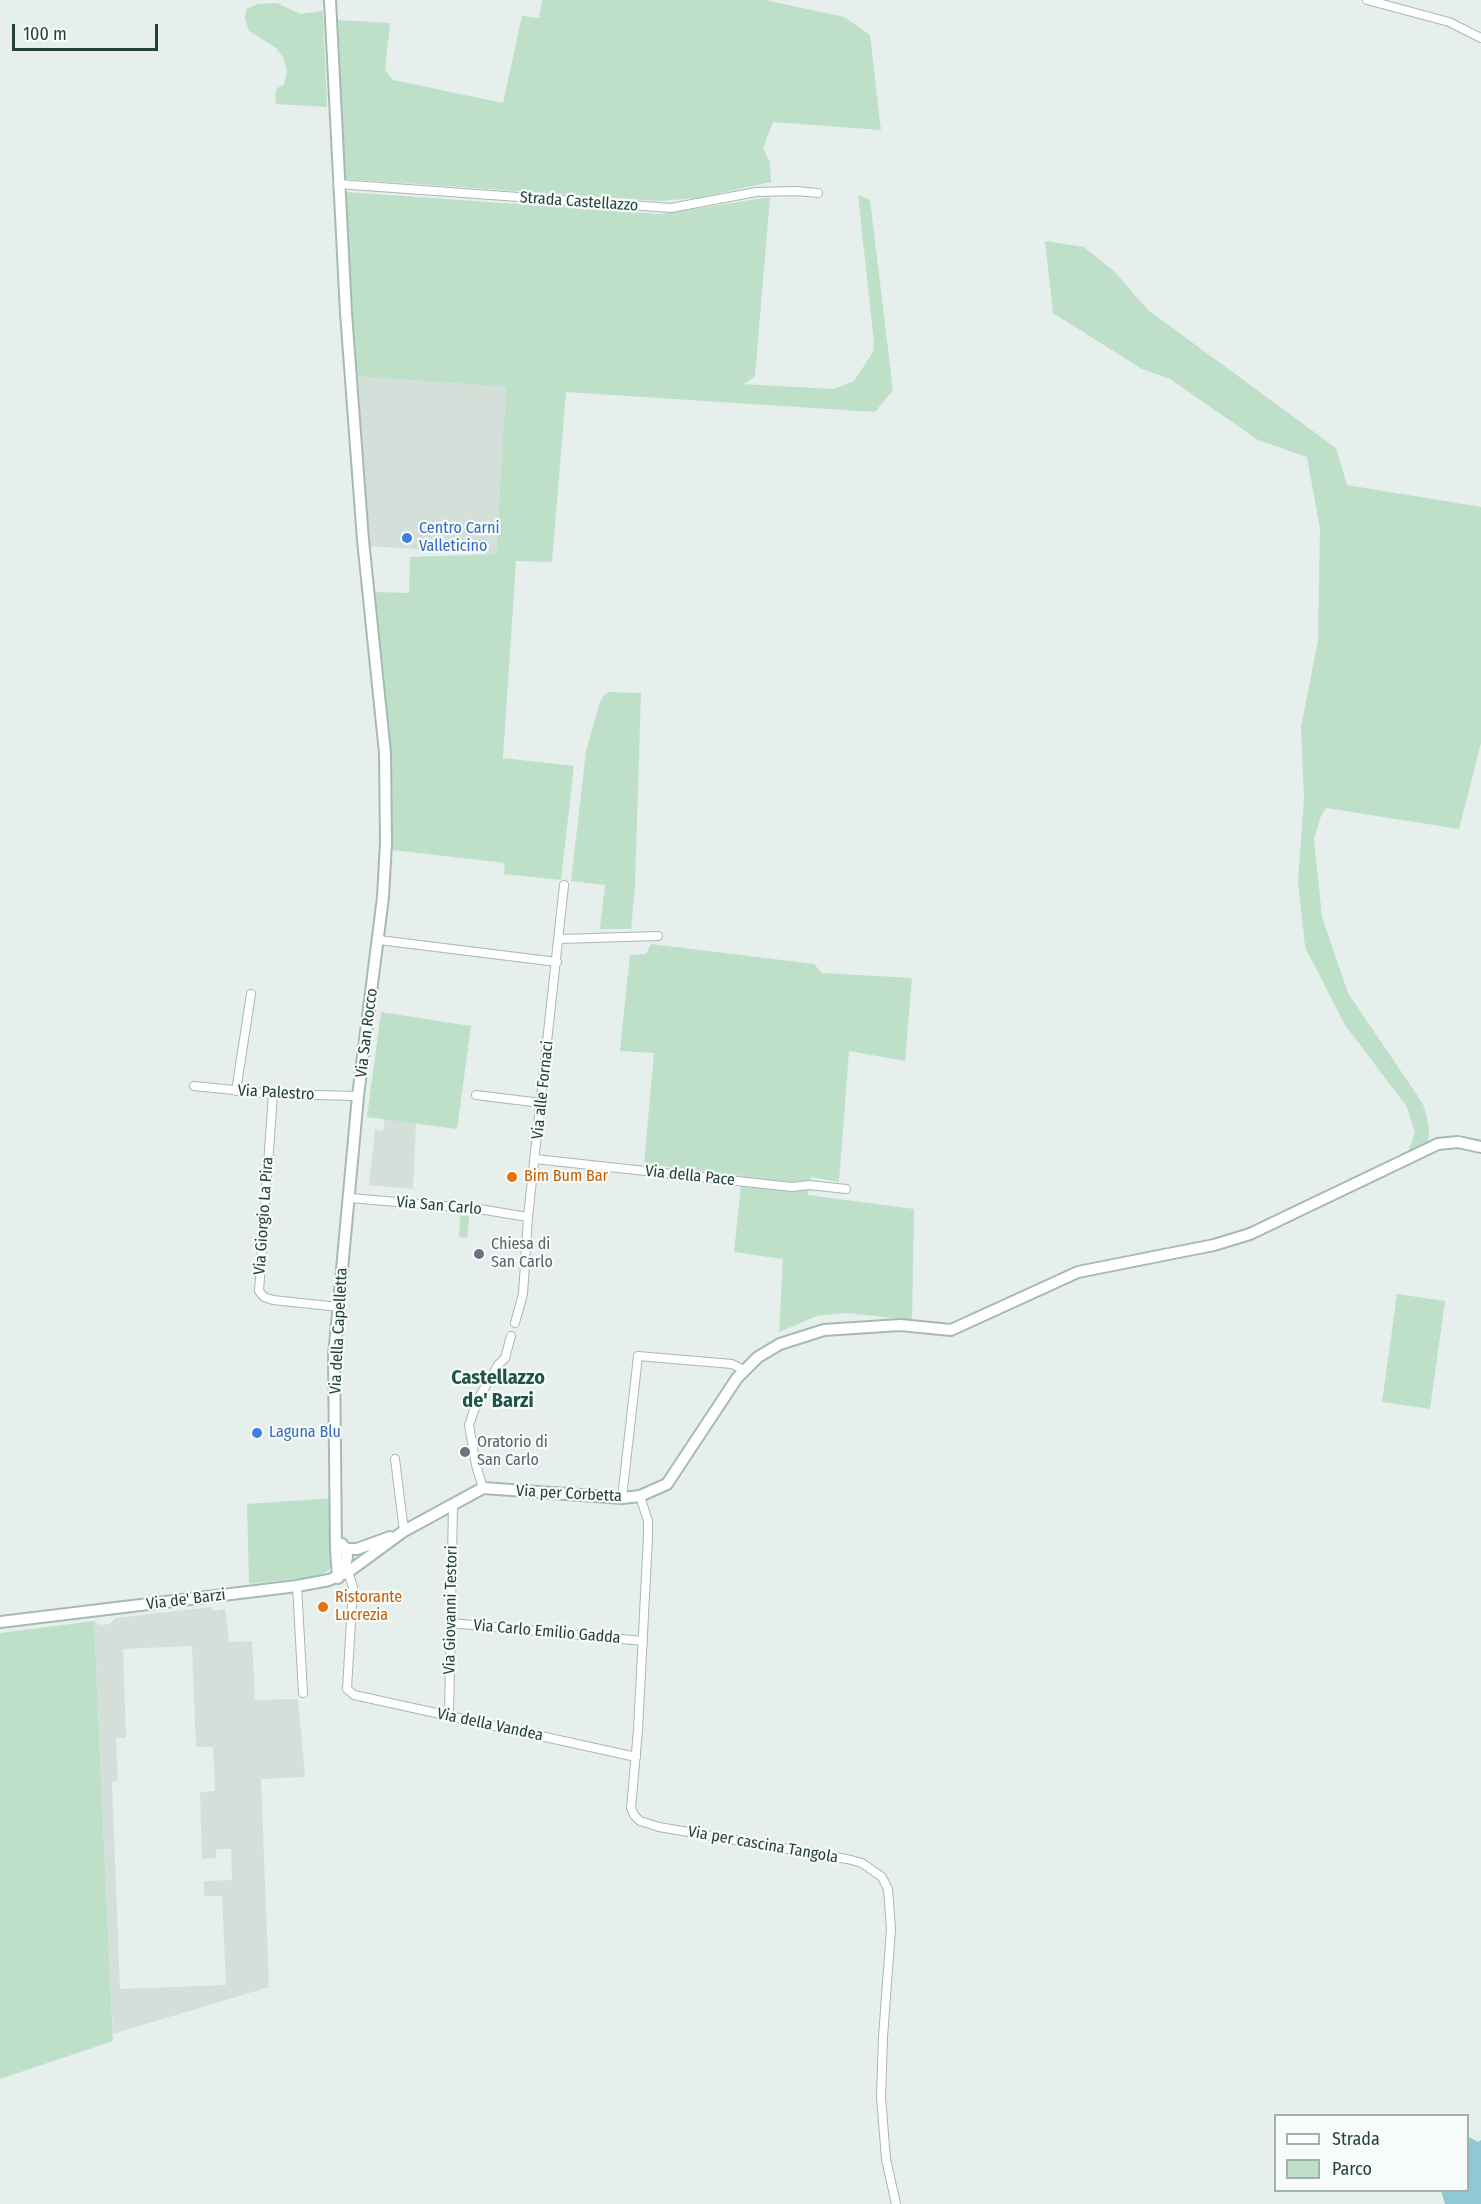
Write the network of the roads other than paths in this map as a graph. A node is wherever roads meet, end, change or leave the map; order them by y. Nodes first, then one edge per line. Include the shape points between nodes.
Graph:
1 (330, 0) edge
2 (1367, 0) edge
3 (1481, 38) edge
4 (338, 184) junction
5 (818, 193) dead end
6 (564, 885) dead end
7 (658, 936) dead end
8 (559, 939) junction
9 (379, 940) junction
10 (557, 962) junction
11 (251, 994) dead end
12 (194, 1086) dead end
13 (236, 1091) junction
14 (273, 1094) junction
15 (476, 1095) dead end
16 (358, 1096) junction
17 (541, 1103) junction
18 (1481, 1147) edge
19 (535, 1159) junction
20 (846, 1189) dead end
21 (350, 1198) junction
22 (528, 1217) junction
23 (339, 1307) junction
24 (515, 1323) dead end
25 (511, 1336) dead end
26 (744, 1370) junction
27 (395, 1459) dead end
28 (483, 1488) junction
29 (640, 1496) junction
30 (622, 1498) junction
31 (453, 1504) junction
32 (404, 1531) junction
33 (337, 1536) junction
34 (346, 1549) junction
35 (343, 1575) junction
36 (297, 1586) junction
37 (4, 1622) edge
38 (451, 1623) junction
39 (643, 1641) junction
40 (303, 1693) dead end
41 (449, 1716) junction
42 (636, 1757) junction
43 (896, 2204) edge

1 - 4 street
2 - 3 street via 1449,22
4 - 5 street, Strada Castellazzo via 671,208 756,192
4 - 9 street, Via San Rocco via 363,540 385,753 385,869
6 - 8 street, Via alle Fornaci
7 - 8 street
8 - 10 street, Via alle Fornaci
9 - 10 street
9 - 16 street, Via San Rocco
10 - 17 street, Via alle Fornaci
11 - 13 street
12 - 13 street, Via Palestro
13 - 14 street, Via Palestro
14 - 16 street, Via Palestro
14 - 23 street, Via Giorgio La Pira via 259,1292 273,1300
15 - 17 street
16 - 21 street, Via San Rocco
17 - 19 street, Via alle Fornaci
18 - 26 street, Via per Corbetta via 1458,1142 1438,1144 1250,1234 1078,1272 951,1330 900,1325 824,1330 780,1344
19 - 20 street, Via della Pace via 792,1187
19 - 22 street, Via alle Fornaci
21 - 22 street, Via San Carlo
21 - 23 street, Via della Capelletta
22 - 24 street, Via alle Fornaci via 523,1294
23 - 33 street, Via della Capelletta via 334,1356
25 - 28 street via 505,1358 478,1399 469,1425
26 - 29 street, Via per Corbetta via 667,1484
26 - 30 street via 732,1364 638,1356
27 - 32 street
28 - 30 street, Via per Corbetta
28 - 31 street
29 - 30 street, Via per Corbetta
29 - 39 street, Via per cascina Tangola via 648,1521
31 - 32 street
31 - 38 street, Via Giovanni Testori
32 - 34 street via 357,1549
32 - 35 street, Via de' Barzi
33 - 34 street
33 - 35 street, Via della Capelletta
34 - 35 street
35 - 36 street, Via de' Barzi
35 - 41 street, Via della Vandea via 354,1587 347,1689 354,1695
36 - 37 street, Via de' Barzi
36 - 40 street
38 - 39 street, Via Carlo Emilio Gadda
38 - 41 street, Via Giovanni Testori
39 - 42 street, Via per cascina Tangola
41 - 42 street, Via della Vandea
42 - 43 street, Via per cascina Tangola via 631,1808 640,1821 862,1863 882,1877 888,1889 891,1929 881,2108

